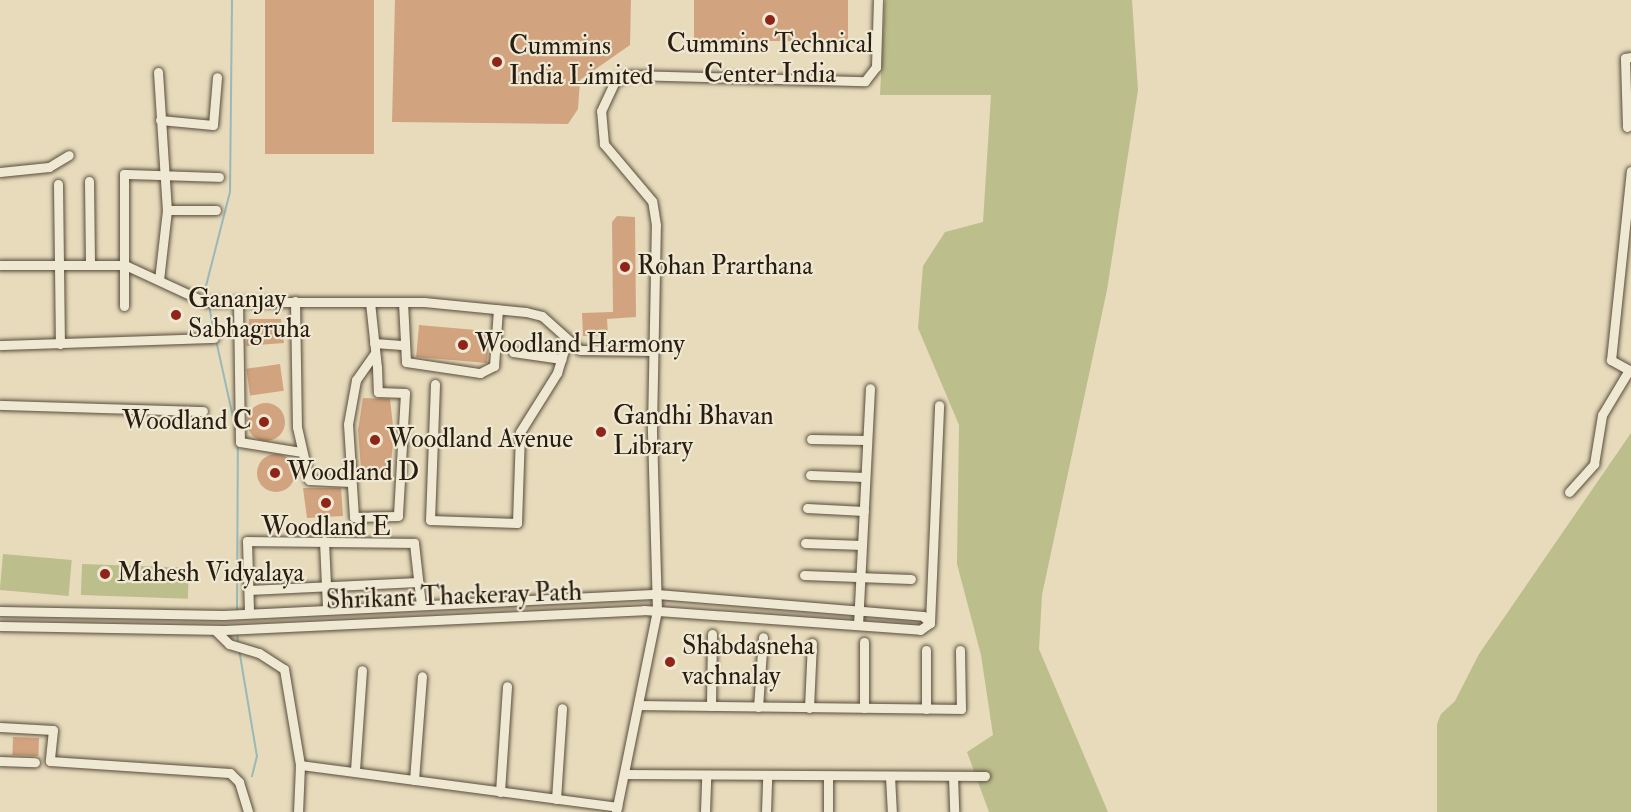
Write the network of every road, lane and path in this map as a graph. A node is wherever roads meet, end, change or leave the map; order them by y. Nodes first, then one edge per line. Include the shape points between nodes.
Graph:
1 (878, 0) edge
2 (1631, 57) edge
3 (158, 72) dead end
4 (217, 77) dead end
5 (160, 120) junction
6 (1627, 127) dead end
7 (69, 154) dead end
8 (1631, 171) edge
9 (0, 172) edge
10 (161, 174) junction
11 (219, 177) dead end
12 (89, 181) dead end
13 (58, 184) dead end
14 (166, 210) junction
15 (216, 210) dead end
16 (0, 265) edge
17 (59, 265) junction
18 (90, 265) junction
19 (124, 265) junction
20 (159, 280) junction
21 (295, 300) junction
22 (238, 302) junction
23 (370, 302) junction
24 (403, 302) junction
25 (124, 306) dead end
26 (498, 309) junction
27 (214, 338) dead end
28 (567, 340) junction
29 (60, 344) junction
30 (0, 345) edge
31 (405, 345) junction
32 (375, 348) junction
33 (654, 351) junction
34 (513, 352) dead end
35 (561, 359) junction
36 (435, 384) dead end
37 (870, 388) dead end
38 (0, 405) edge
39 (939, 405) dead end
40 (203, 411) dead end
41 (811, 439) dead end
42 (867, 440) junction
43 (302, 452) junction
44 (810, 475) dead end
45 (865, 477) junction
46 (351, 482) junction
47 (1569, 492) dead end
48 (807, 508) dead end
49 (864, 511) junction
50 (324, 541) junction
51 (805, 543) dead end
52 (862, 545) junction
53 (804, 575) dead end
54 (861, 577) junction
55 (911, 579) dead end
56 (418, 582) junction
57 (326, 588) junction
58 (249, 590) junction
59 (657, 594) junction
60 (730, 601) junction
61 (421, 604) junction
62 (327, 608) junction
63 (0, 611) edge
64 (657, 611) junction
65 (246, 612) junction
66 (859, 612) junction
67 (730, 616) junction
68 (930, 623) junction
69 (858, 625) junction
70 (0, 626) edge
71 (220, 630) junction
72 (712, 634) dead end
73 (763, 637) dead end
74 (864, 642) dead end
75 (812, 643) dead end
76 (926, 650) dead end
77 (960, 650) dead end
78 (362, 670) dead end
79 (422, 676) dead end
80 (507, 686) dead end
81 (640, 705) junction
82 (711, 706) junction
83 (758, 707) junction
84 (562, 708) dead end
85 (809, 708) junction
86 (864, 708) junction
87 (926, 709) junction
88 (0, 727) edge
89 (0, 761) edge
90 (35, 762) dead end
91 (300, 765) junction
92 (355, 770) junction
93 (625, 774) junction
94 (706, 775) junction
95 (767, 775) junction
96 (828, 776) junction
97 (890, 776) junction
98 (953, 776) junction
99 (984, 776) dead end
100 (414, 780) junction
101 (500, 792) junction
102 (556, 799) junction
103 (617, 809) edge
104 (248, 812) edge
105 (298, 812) edge
106 (705, 812) edge
107 (766, 812) edge
108 (828, 812) edge
109 (892, 812) edge
110 (954, 812) edge

1 - 33 street via 876,67 865,81 630,75 615,81 601,111 604,144 652,201
2 - 6 street via 1625,58
3 - 5 street
4 - 5 street via 213,125
5 - 10 street
7 - 9 street via 49,167
8 - 47 street via 1611,360 1629,370 1602,415 1594,464
10 - 11 street
10 - 14 street
10 - 19 street via 124,174
12 - 18 street
13 - 17 street
14 - 15 street
14 - 20 street
16 - 17 street
17 - 18 street
17 - 29 street
18 - 19 street
19 - 20 street
19 - 25 street
20 - 22 street via 209,302
21 - 22 street
21 - 23 street
21 - 43 street
22 - 43 street via 240,442
23 - 24 street
23 - 32 street
24 - 26 street
24 - 31 street
26 - 28 street via 542,316
26 - 31 street via 490,372 406,362
27 - 29 street
28 - 33 street via 586,351
28 - 35 street
29 - 30 street
31 - 32 street
32 - 46 street via 351,398
32 - 46 street via 378,392 405,393 398,516 354,517
33 - 59 street
34 - 35 street
35 - 36 street via 520,432 517,523 430,520
37 - 42 street
38 - 40 street
39 - 68 street
41 - 42 street
42 - 45 street
43 - 46 street via 309,480
44 - 45 street
45 - 49 street
48 - 49 street
49 - 52 street
50 - 56 street via 414,543
50 - 57 street
50 - 58 street via 247,541
51 - 52 street
52 - 54 street
53 - 54 street
54 - 55 street
54 - 66 street
56 - 57 street
56 - 61 street
57 - 58 street
57 - 62 street
58 - 65 street
59 - 60 street, Shrikant Thackeray Path
59 - 61 street, Shrikant Thackeray Path
59 - 64 street
60 - 66 street, Shrikant Thackeray Path
60 - 67 street
61 - 62 street, Shrikant Thackeray Path
62 - 65 street, Shrikant Thackeray Path
63 - 65 street, Shrikant Thackeray Path via 223,615
64 - 67 street, Shrikant Thackeray Path
64 - 71 street, Shrikant Thackeray Path
64 - 81 street
66 - 68 street, Shrikant Thackeray Path via 923,616
66 - 69 street
67 - 69 street, Shrikant Thackeray Path
68 - 69 street, Shrikant Thackeray Path via 920,630
70 - 71 street, Shrikant Thackeray Path
71 - 91 street via 229,644 259,653 284,669
72 - 82 street
73 - 83 street
74 - 86 street
75 - 85 street
76 - 87 street
77 - 87 street via 961,709
78 - 92 street
79 - 100 street
80 - 101 street
81 - 82 street
81 - 93 street
82 - 83 street
83 - 85 street
84 - 102 street
85 - 86 street
86 - 87 street
88 - 104 street via 53,730 50,761 230,773 239,782
89 - 90 street
91 - 92 street
91 - 105 street
92 - 100 street
93 - 94 street
93 - 103 street
94 - 95 street
94 - 106 street
95 - 96 street
95 - 107 street
96 - 97 street
96 - 108 street
97 - 98 street
97 - 109 street
98 - 99 street
98 - 110 street
100 - 101 street
101 - 102 street
102 - 103 street

